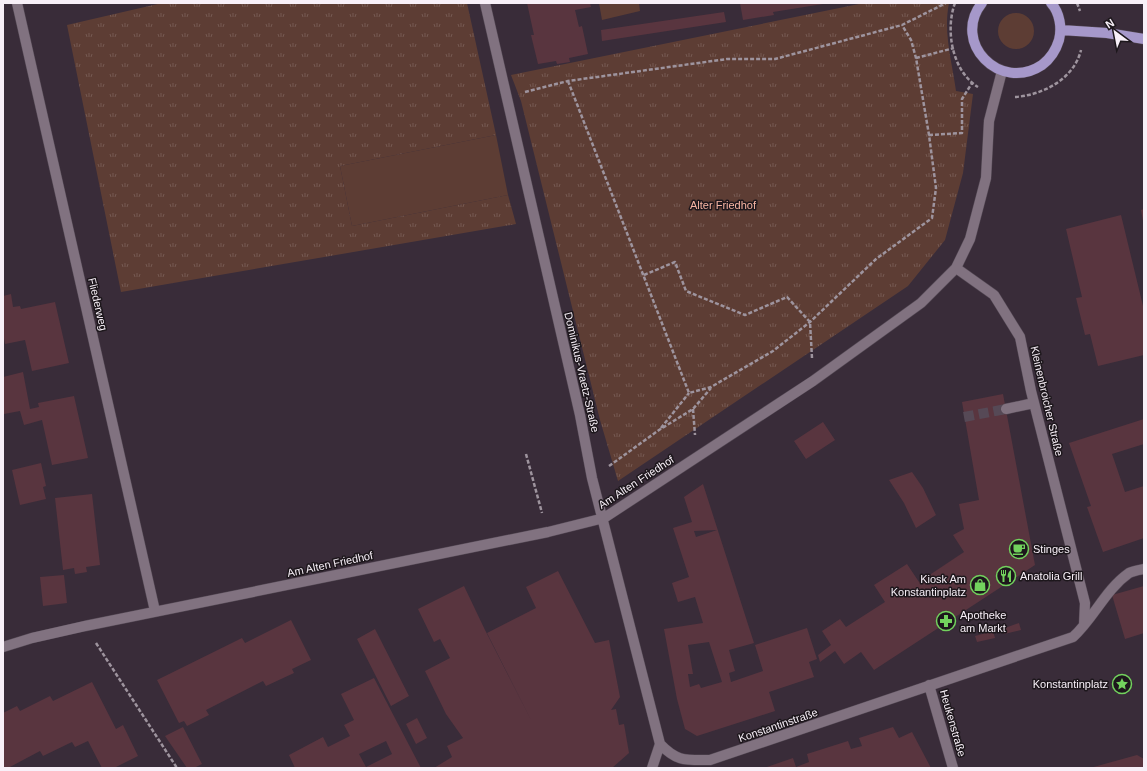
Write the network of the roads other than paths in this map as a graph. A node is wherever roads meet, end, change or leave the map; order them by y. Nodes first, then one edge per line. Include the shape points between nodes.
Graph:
1 (17, 3) edge
2 (485, 3) edge
3 (982, 3) edge
4 (1051, 3) edge
5 (1061, 30) junction
6 (1144, 39) edge
7 (1002, 71) junction
8 (956, 268) junction
9 (1034, 403) junction
10 (1006, 409) tunnel mouth
11 (604, 518) junction
12 (1144, 569) edge
13 (155, 611) junction
14 (1084, 628) junction
15 (3, 647) edge
16 (929, 685) junction
17 (660, 744) junction
18 (652, 768) edge
19 (953, 768) edge

1 - 13 street, Fliederweg
2 - 11 street, Dominikus-Vraetz-Straße via 592,478
3 - 7 main road via 974,20 974,43 990,65
4 - 5 main road via 1059,18
5 - 6 main road
5 - 7 main road via 1054,53 1046,62 1025,73
7 - 8 street, Am Alten Friedhof via 989,121 986,178 970,239
8 - 9 street, Kleinenbroicher Straße via 994,295 1020,337
8 - 11 street, Am Alten Friedhof via 921,303 813,381
9 - 10 street
9 - 14 street, Kleinenbroicher Straße via 1085,603
11 - 13 street, Am Alten Friedhof via 548,532
11 - 17 street, Dominikus-Vraetz-Straße
12 - 14 street via 1130,573 1100,602
13 - 15 street, Am Alten Friedhof via 32,638
14 - 16 street via 1073,637
16 - 17 street, Konstantinstraße via 710,760 679,759 670,755
16 - 19 street, Heukenstraße
17 - 18 street

